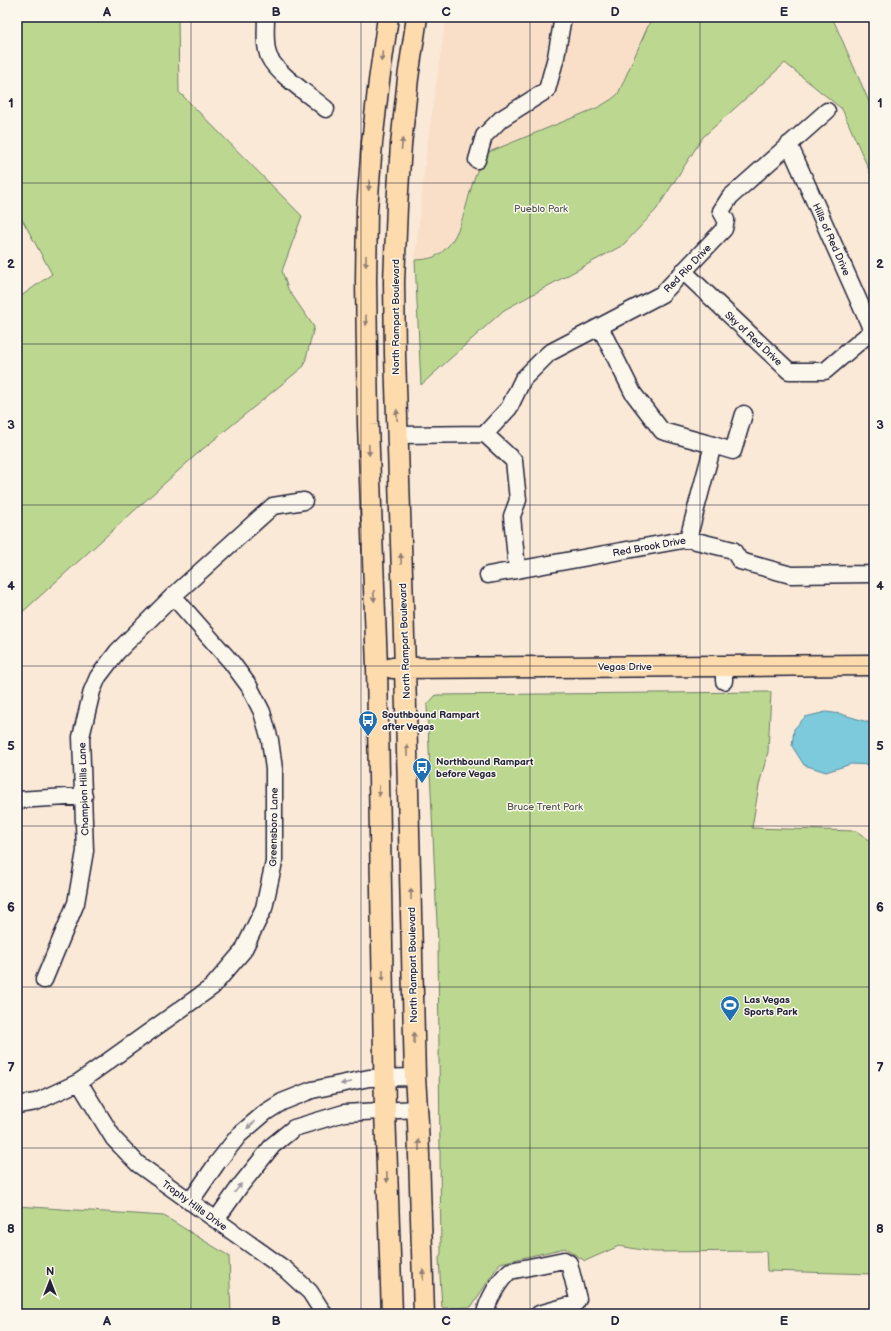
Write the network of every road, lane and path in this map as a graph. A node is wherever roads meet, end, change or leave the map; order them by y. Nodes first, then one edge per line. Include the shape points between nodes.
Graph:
1 (266, 17) edge
2 (388, 17) edge
3 (563, 17) edge
4 (411, 18) edge
5 (326, 109) dead end
6 (827, 111) dead end
7 (789, 144) junction
8 (477, 160) dead end
9 (683, 271) junction
10 (600, 327) junction
11 (873, 333) edge
12 (744, 414) dead end
13 (485, 434) junction
14 (406, 435) junction
15 (713, 445) junction
16 (304, 501) dead end
17 (688, 539) junction
18 (517, 570) junction
19 (874, 573) edge
20 (488, 575) dead end
21 (173, 596) junction
22 (874, 665) edge
23 (377, 668) junction
24 (405, 668) junction
25 (84, 796) junction
26 (17, 800) edge
27 (44, 980) dead end
28 (415, 1077) junction
29 (384, 1078) junction
30 (79, 1082) junction
31 (17, 1106) edge
32 (417, 1109) junction
33 (385, 1110) junction
34 (190, 1202) junction
35 (216, 1220) junction
36 (422, 1230) junction
37 (389, 1231) junction
38 (324, 1314) edge
39 (392, 1314) edge
40 (424, 1314) edge
41 (485, 1314) edge
42 (539, 1314) edge

1 - 5 street via 269,57 278,70
2 -> 23 main road via 372,143 366,240 368,425
3 - 8 street via 556,57 546,90 501,119 484,136
14 -> 4 main road, North Rampart Boulevard via 395,354 394,282
6 - 7 street, Red Rio Drive
7 - 9 street, Red Rio Drive via 730,197 721,211 726,220 724,229
7 - 11 street, Hills of Red Drive
9 - 10 street, Red Rio Drive via 662,294
9 - 11 street, Sky of Red Drive via 789,371 825,371
10 - 13 street, Red Rio Drive via 549,353 523,379 509,408
10 - 15 street via 633,392 662,431
12 - 15 street via 733,450
13 - 14 street
13 - 18 street via 514,461 518,500 512,516
24 -> 14 main road, North Rampart Boulevard
15 - 17 street
16 - 21 street, Champion Hills Lane via 273,506
17 - 18 street, Red Brook Drive
17 - 19 street, Red Brook Drive via 733,550 740,561 790,575
18 - 20 street, Red Brook Drive
21 - 25 street, Champion Hills Lane via 117,652 98,677 81,737
21 - 30 street, Greensboro Lane via 232,663 249,686 262,712 274,768 274,862 261,915 243,950 212,987
22 - 24 main road, Vegas Drive via 724,673
23 - 24 main road, Vegas Drive
23 -> 29 main road
28 -> 24 main road, North Rampart Boulevard
25 - 26 street
25 - 27 street, Champion Hills Lane via 85,851 76,904
28 - 29 street
28 - 32 main road, North Rampart Boulevard
29 - 33 main road
29 -> 34 street via 369,1078 312,1090 282,1102 266,1112 239,1135
30 - 31 street, Greensboro Lane via 36,1102
30 - 34 street, Trophy Hills Drive via 114,1139 138,1164
32 - 33 street
36 -> 32 main road, North Rampart Boulevard
35 -> 33 street via 273,1145 294,1128 344,1113
33 -> 37 main road
34 - 35 street, Trophy Hills Drive
35 - 38 street, Trophy Hills Drive via 286,1270 310,1292
36 - 37 main road
40 -> 36 main road, North Rampart Boulevard
37 - 39 main road
41 - 42 street via 486,1305 510,1271 564,1260 569,1263 578,1299 575,1304

